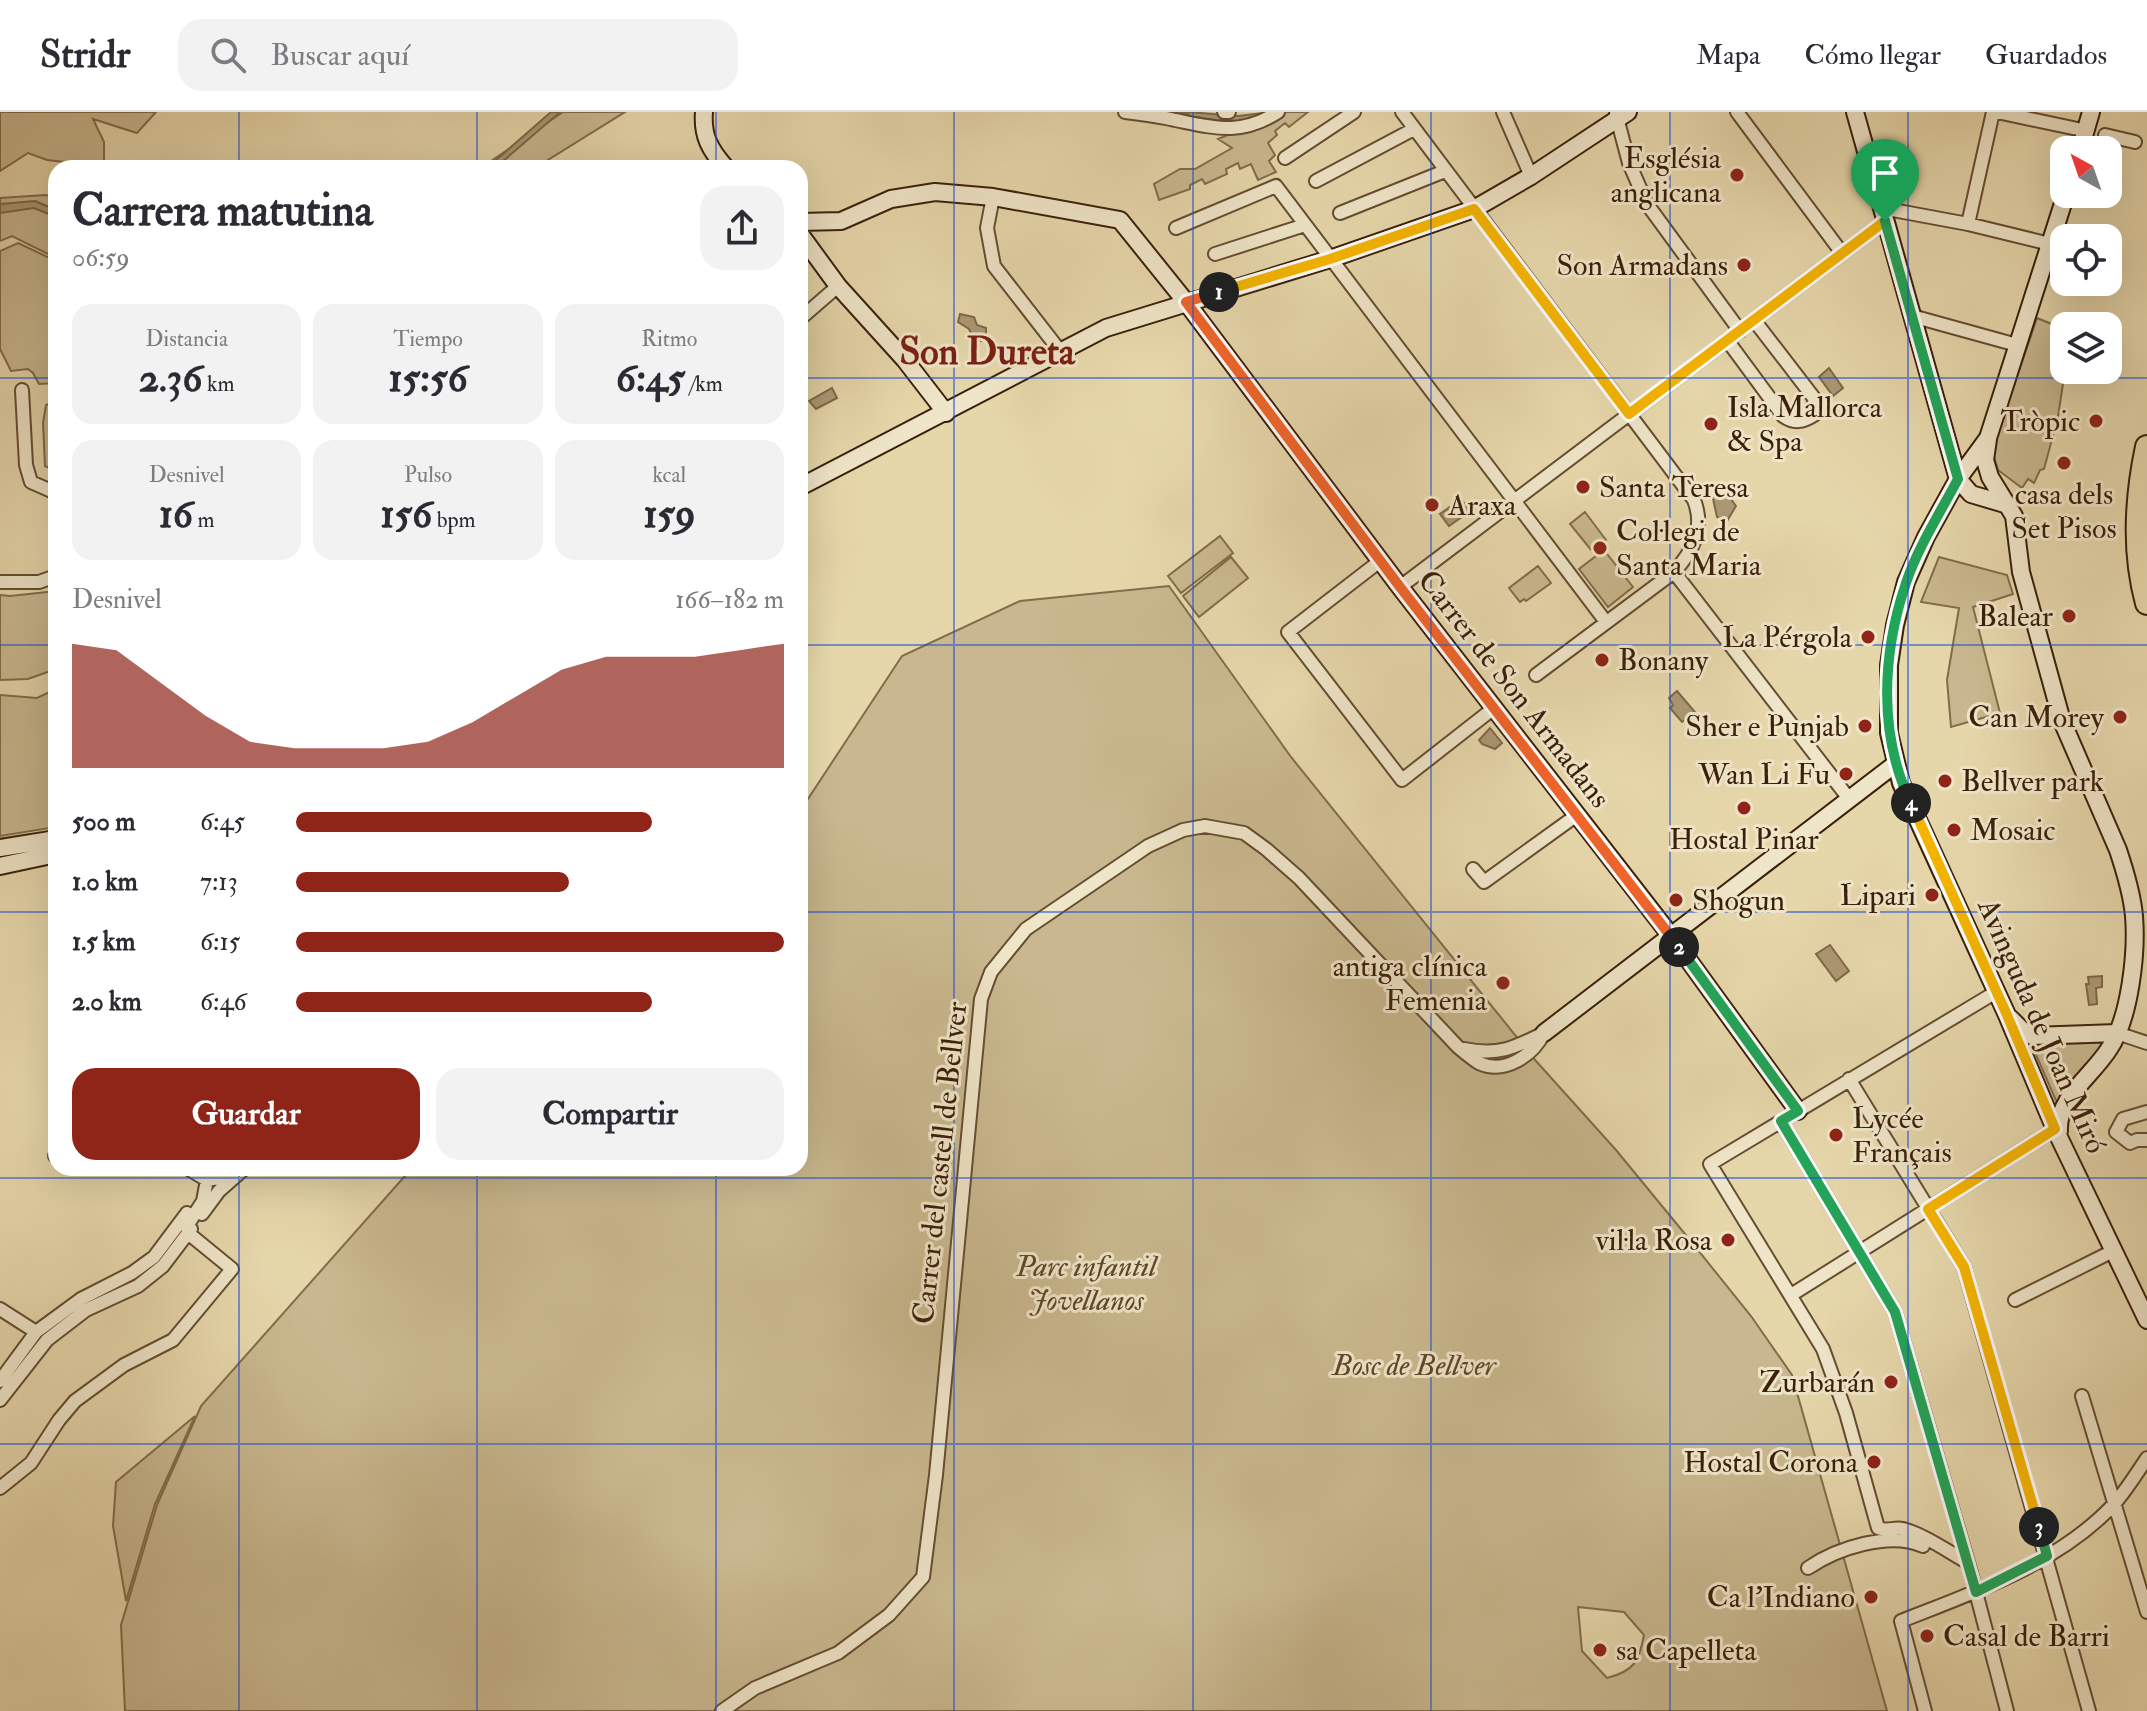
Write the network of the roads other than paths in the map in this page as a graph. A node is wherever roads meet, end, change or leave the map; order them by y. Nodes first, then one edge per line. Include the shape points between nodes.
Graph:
1 (704, 112) edge
2 (1125, 112) edge
3 (1278, 112) edge
4 (1354, 112) edge
5 (1402, 112) edge
6 (1503, 112) edge
7 (1737, 112) edge
8 (1855, 112) edge
9 (1995, 112) edge
10 (2091, 112) edge
11 (1621, 115) edge
12 (1170, 116) edge
13 (1414, 129) junction
14 (2087, 131) junction
15 (2105, 135) dead end
16 (2085, 136) edge
17 (2135, 142) dead end
18 (1285, 158) dead end
19 (719, 160) edge
20 (1445, 171) junction
21 (1531, 176) junction
22 (1316, 181) dead end
23 (993, 197) junction
24 (1474, 209) junction
25 (1340, 213) dead end
26 (1883, 215) junction
27 (808, 222) edge
28 (1968, 224) junction
29 (1305, 225) junction
30 (1176, 228) dead end
31 (2050, 244) joint
32 (808, 245) edge
33 (1842, 253) junction
34 (1215, 254) dead end
35 (1330, 259) junction
36 (838, 286) junction
37 (1186, 302) junction
38 (808, 312) edge
39 (1912, 316) junction
40 (1754, 320) junction
41 (1740, 331) junction
42 (1727, 340) junction
43 (2017, 345) junction
44 (1060, 351) junction
45 (22, 390) dead end
46 (946, 413) junction
47 (1629, 414) junction
48 (1988, 438) junction
49 (2147, 447) edge
50 (1958, 479) junction
51 (808, 483) edge
52 (48, 489) edge
53 (1515, 500) junction
54 (2008, 505) junction
55 (1380, 561) junction
56 (1674, 572) junction
57 (48, 579) edge
58 (0, 582) edge
59 (1400, 587) junction
60 (2147, 603) edge
61 (1606, 622) junction
62 (1536, 675) dead end
63 (1494, 708) junction
64 (1894, 765) junction
65 (1850, 800) junction
66 (1577, 815) junction
67 (48, 840) edge
68 (0, 848) edge
69 (48, 856) edge
70 (0, 866) edge
71 (1473, 869) dead end
72 (1671, 936) junction
73 (1996, 992) junction
74 (2007, 1015) junction
75 (1544, 1033) joint
76 (2117, 1033) junction
77 (2147, 1043) edge
78 (1849, 1079) junction
79 (1798, 1111) junction
80 (2147, 1112) edge
81 (1781, 1121) junction
82 (2058, 1134) junction
83 (2147, 1140) edge
84 (200, 1176) edge
85 (213, 1176) edge
86 (225, 1176) edge
87 (236, 1176) edge
88 (207, 1180) junction
89 (1928, 1209) junction
90 (188, 1233) junction
91 (2115, 1250) junction
92 (1860, 1251) junction
93 (1791, 1295) junction
94 (2015, 1300) dead end
95 (0, 1309) edge
96 (86, 1310) junction
97 (2147, 1320) edge
98 (36, 1332) junction
99 (0, 1381) edge
100 (3, 1396) edge
101 (2082, 1396) dead end
102 (2147, 1458) edge
103 (0, 1488) edge
104 (2115, 1502) junction
105 (2047, 1556) junction
106 (1808, 1568) dead end
107 (1969, 1568) junction
108 (1976, 1592) junction
109 (2147, 1612) edge
110 (722, 1711) edge
111 (1925, 1711) edge
112 (2007, 1711) edge
113 (2089, 1711) edge

1 - 19 street via 702,130
2 - 12 street
3 - 12 street via 1239,129
4 - 18 street
5 - 13 street
6 - 21 street
7 - 33 street
8 - 26 street
9 - 14 street
9 - 28 street
10 - 14 street
11 - 21 street
11 - 41 street via 1629,163 1647,204
13 - 20 street
13 - 22 street
14 - 16 street
15 - 17 street
20 - 24 street
20 - 25 street
21 - 24 street
23 - 27 street, Carrer de Son Armadans via 935,192 891,199 841,221
23 - 37 street, Carrer de Son Armadans via 1120,220
23 - 44 street via 987,228 994,266
24 - 35 street
24 - 47 street
26 - 28 street
26 - 33 street
26 - 39 street
28 - 31 street
29 - 30 street via 1276,186
29 - 34 street
29 - 35 street
31 - 43 street
32 - 36 street
33 - 40 street
35 - 37 street
35 - 53 street
36 - 38 street
36 - 46 street
37 - 44 street via 1106,328
37 - 55 street, Carrer de Son Armadans
39 - 43 street
39 - 50 street
40 - 41 street
40 - 42 street via 1814,398 1814,415 1797,422 1783,416
41 - 42 street
42 - 47 street
43 - 48 street
44 - 46 street
45 - 52 street via 26,465 31,482
46 - 51 street
47 - 53 street
47 - 56 street via 1699,514 1696,538
48 - 50 street, Avinguda de Joan Miró
48 - 54 street via 1985,460 1990,477
49 - 60 highway via 2137,537
50 - 54 street via 1971,494
50 - 64 street, Avinguda de Joan Miró via 1906,582 1895,625 1887,684
53 - 59 street
53 - 61 street
54 - 76 street via 2062,721 2118,850 2130,894 2134,940
55 - 59 street, Carrer de Son Armadans
55 - 63 street via 1288,632 1402,780
56 - 61 street
56 - 65 street
57 - 58 street
59 - 63 street, Carrer de Son Armadans
61 - 62 street
63 - 66 street, Carrer de Son Armadans
64 - 65 street
64 - 73 street, Avinguda de Joan Miró
65 - 72 street
66 - 71 street via 1484,882
66 - 72 street, Carrer de Son Armadans
67 - 68 street
69 - 70 street
72 - 75 street
72 - 79 street, Carrer de Son Armadans
73 - 74 street, Avinguda de Joan Miró
73 - 78 street
74 - 76 street via 2032,1036
74 - 82 street, Avinguda de Joan Miró
75 - 110 street, Carrer del castell de Bellver via 1499,1052 1458,1047 1299,878 1244,833 1205,826 1183,830 1148,846 1026,929 991,972 981,999 923,1577 889,1615 838,1653 755,1688
76 - 77 street
76 - 82 street via 2062,1108
78 - 79 street
78 - 89 street
79 - 81 street
80 - 83 street via 2123,1119 2116,1132 2130,1143
81 - 92 street
81 - 93 street via 1710,1164
82 - 89 street
82 - 91 street, Avinguda de Joan Miró
84 - 88 street
85 - 88 street
86 - 88 street
87 - 90 street
88 - 90 street
88 - 98 street via 154,1257
89 - 92 street
89 - 105 street via 1964,1267
90 - 96 street via 163,1266 138,1286
90 - 103 street via 232,1269 173,1340 124,1365 75,1401 31,1463
91 - 94 street
91 - 97 street, Avinguda de Joan Miró
92 - 93 street
92 - 107 street via 1895,1312
93 - 107 street via 1823,1349 1878,1528 1913,1533
95 - 98 street
96 - 98 street
96 - 100 street via 47,1340
98 - 99 street
98 - 100 street via 31,1352
101 - 104 street
102 - 104 street
104 - 105 street via 2080,1535
104 - 109 street
105 - 108 street
105 - 113 street
106 - 107 street via 1844,1551 1910,1541
107 - 108 street
108 - 111 street via 1901,1621
108 - 112 street

